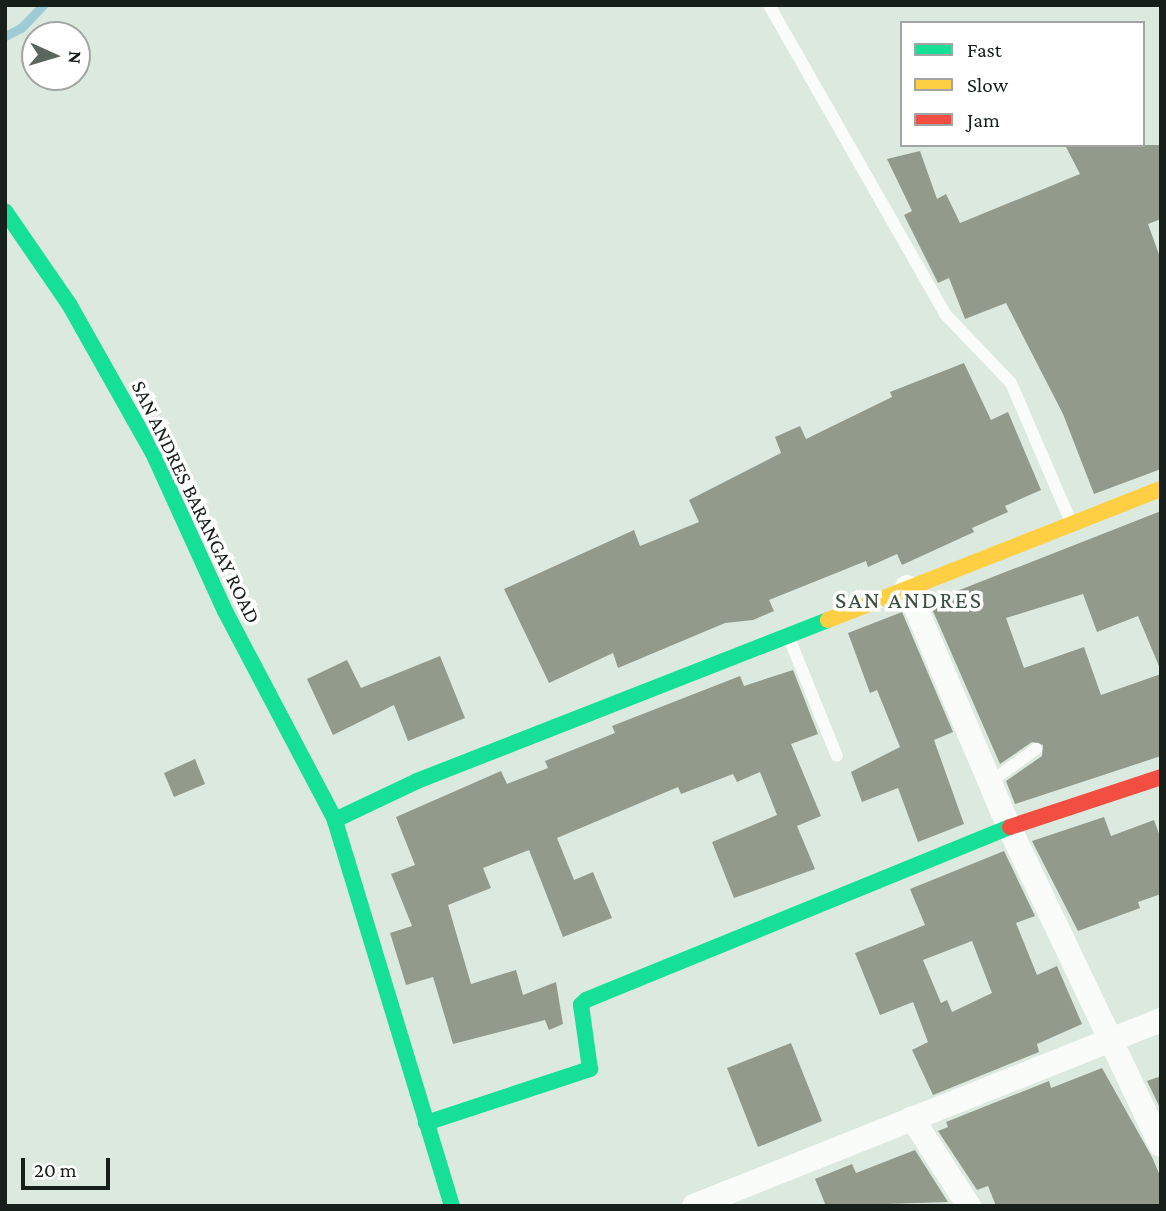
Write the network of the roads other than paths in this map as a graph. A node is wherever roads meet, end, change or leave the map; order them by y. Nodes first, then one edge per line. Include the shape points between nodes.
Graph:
1 (769, 5) edge
2 (5, 211) edge
3 (1161, 489) edge
4 (1071, 523) junction
5 (907, 587) junction
6 (788, 635) junction
7 (1036, 749) dead end
8 (837, 756) dead end
9 (1161, 777) edge
10 (990, 782) junction
11 (335, 820) junction
12 (1009, 827) junction
13 (1161, 1020) edge
14 (1107, 1040) junction
15 (912, 1118) junction
16 (426, 1123) junction
17 (1161, 1145) edge
18 (452, 1206) edge
19 (694, 1206) edge
20 (969, 1206) edge

1 - 4 lane via 945,314 1011,383
2 - 11 street, SAN ANDRES BARANGAY ROAD via 69,304 153,453 225,611
3 - 4 street
4 - 5 street
5 - 6 street
5 - 10 street
6 - 8 lane
6 - 11 street via 417,781
7 - 10 lane
9 - 12 street
10 - 12 street
11 - 16 street, SAN ANDRES BARANGAY ROAD
12 - 14 street
12 - 16 street via 586,1000 581,1009 590,1069
13 - 14 street
14 - 15 street
14 - 17 street
15 - 19 street
15 - 20 street
16 - 18 street, SAN ANDRES BARANGAY ROAD

